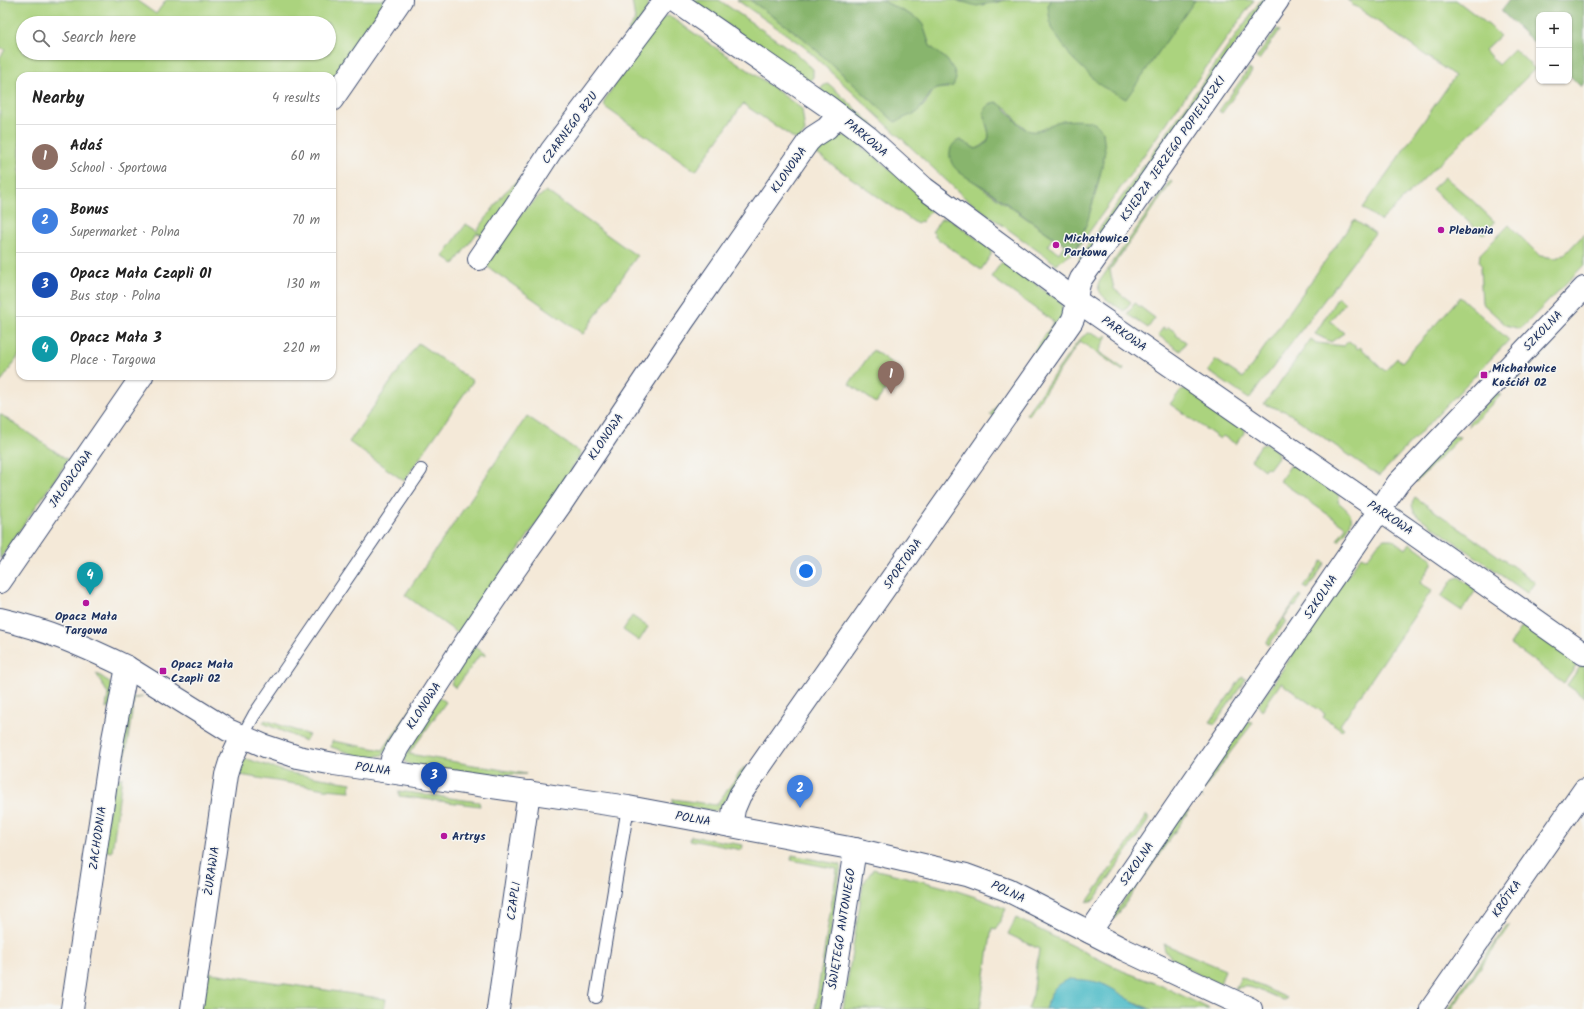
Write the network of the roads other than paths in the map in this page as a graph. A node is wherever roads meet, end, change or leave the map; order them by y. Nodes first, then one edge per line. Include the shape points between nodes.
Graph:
1 (401, 0) edge
2 (665, 0) edge
3 (674, 0) edge
4 (1278, 0) edge
5 (336, 94) edge
6 (838, 115) junction
7 (479, 259) dead end
8 (1584, 288) edge
9 (1077, 302) junction
10 (139, 380) edge
11 (421, 470) dead end
12 (1380, 511) junction
13 (0, 582) edge
14 (0, 619) edge
15 (1584, 654) edge
16 (126, 667) junction
17 (242, 737) junction
18 (390, 772) junction
19 (1584, 790) edge
20 (529, 792) junction
21 (628, 808) junction
22 (731, 826) junction
23 (855, 849) junction
24 (1090, 932) junction
25 (596, 997) dead end
26 (72, 1009) edge
27 (192, 1009) edge
28 (498, 1009) edge
29 (830, 1009) edge
30 (1251, 1009) edge
31 (1431, 1009) edge

1 - 5 street
2 - 7 street, CZARNEGO BZU via 550,151
3 - 6 street, PARKOWA
4 - 9 street, KSIĘDZA JERZEGO POPIEŁUSZKI via 1084,274 1078,285
6 - 9 street, PARKOWA via 880,148 924,188
6 - 18 street, KLONOWA via 827,128 808,142 691,311 462,647 398,747 392,759
8 - 12 street, SZKOLNA via 1419,460 1398,483
9 - 12 street, PARKOWA
9 - 22 street, SPORTOWA via 1075,315 1066,331 740,795
10 - 13 street, JAŁOWCOWA
11 - 17 lane via 263,702
12 - 15 street, PARKOWA
12 - 24 street, SZKOLNA
14 - 16 street, POLNA via 60,637
16 - 17 street, POLNA
16 - 26 street, ZACHODNIA via 111,749
17 - 18 street, POLNA via 298,756
17 - 27 street, ŻURAWIA via 226,775
18 - 20 street, POLNA
19 - 31 street, KRÓTKA
20 - 21 street, POLNA
20 - 28 street, CZAPLI
21 - 22 street, POLNA
21 - 25 lane
22 - 23 street, POLNA
23 - 24 street, POLNA via 966,875 1007,890
23 - 29 street, ŚWIĘTEGO ANTONIEGO
24 - 30 street, POLNA

